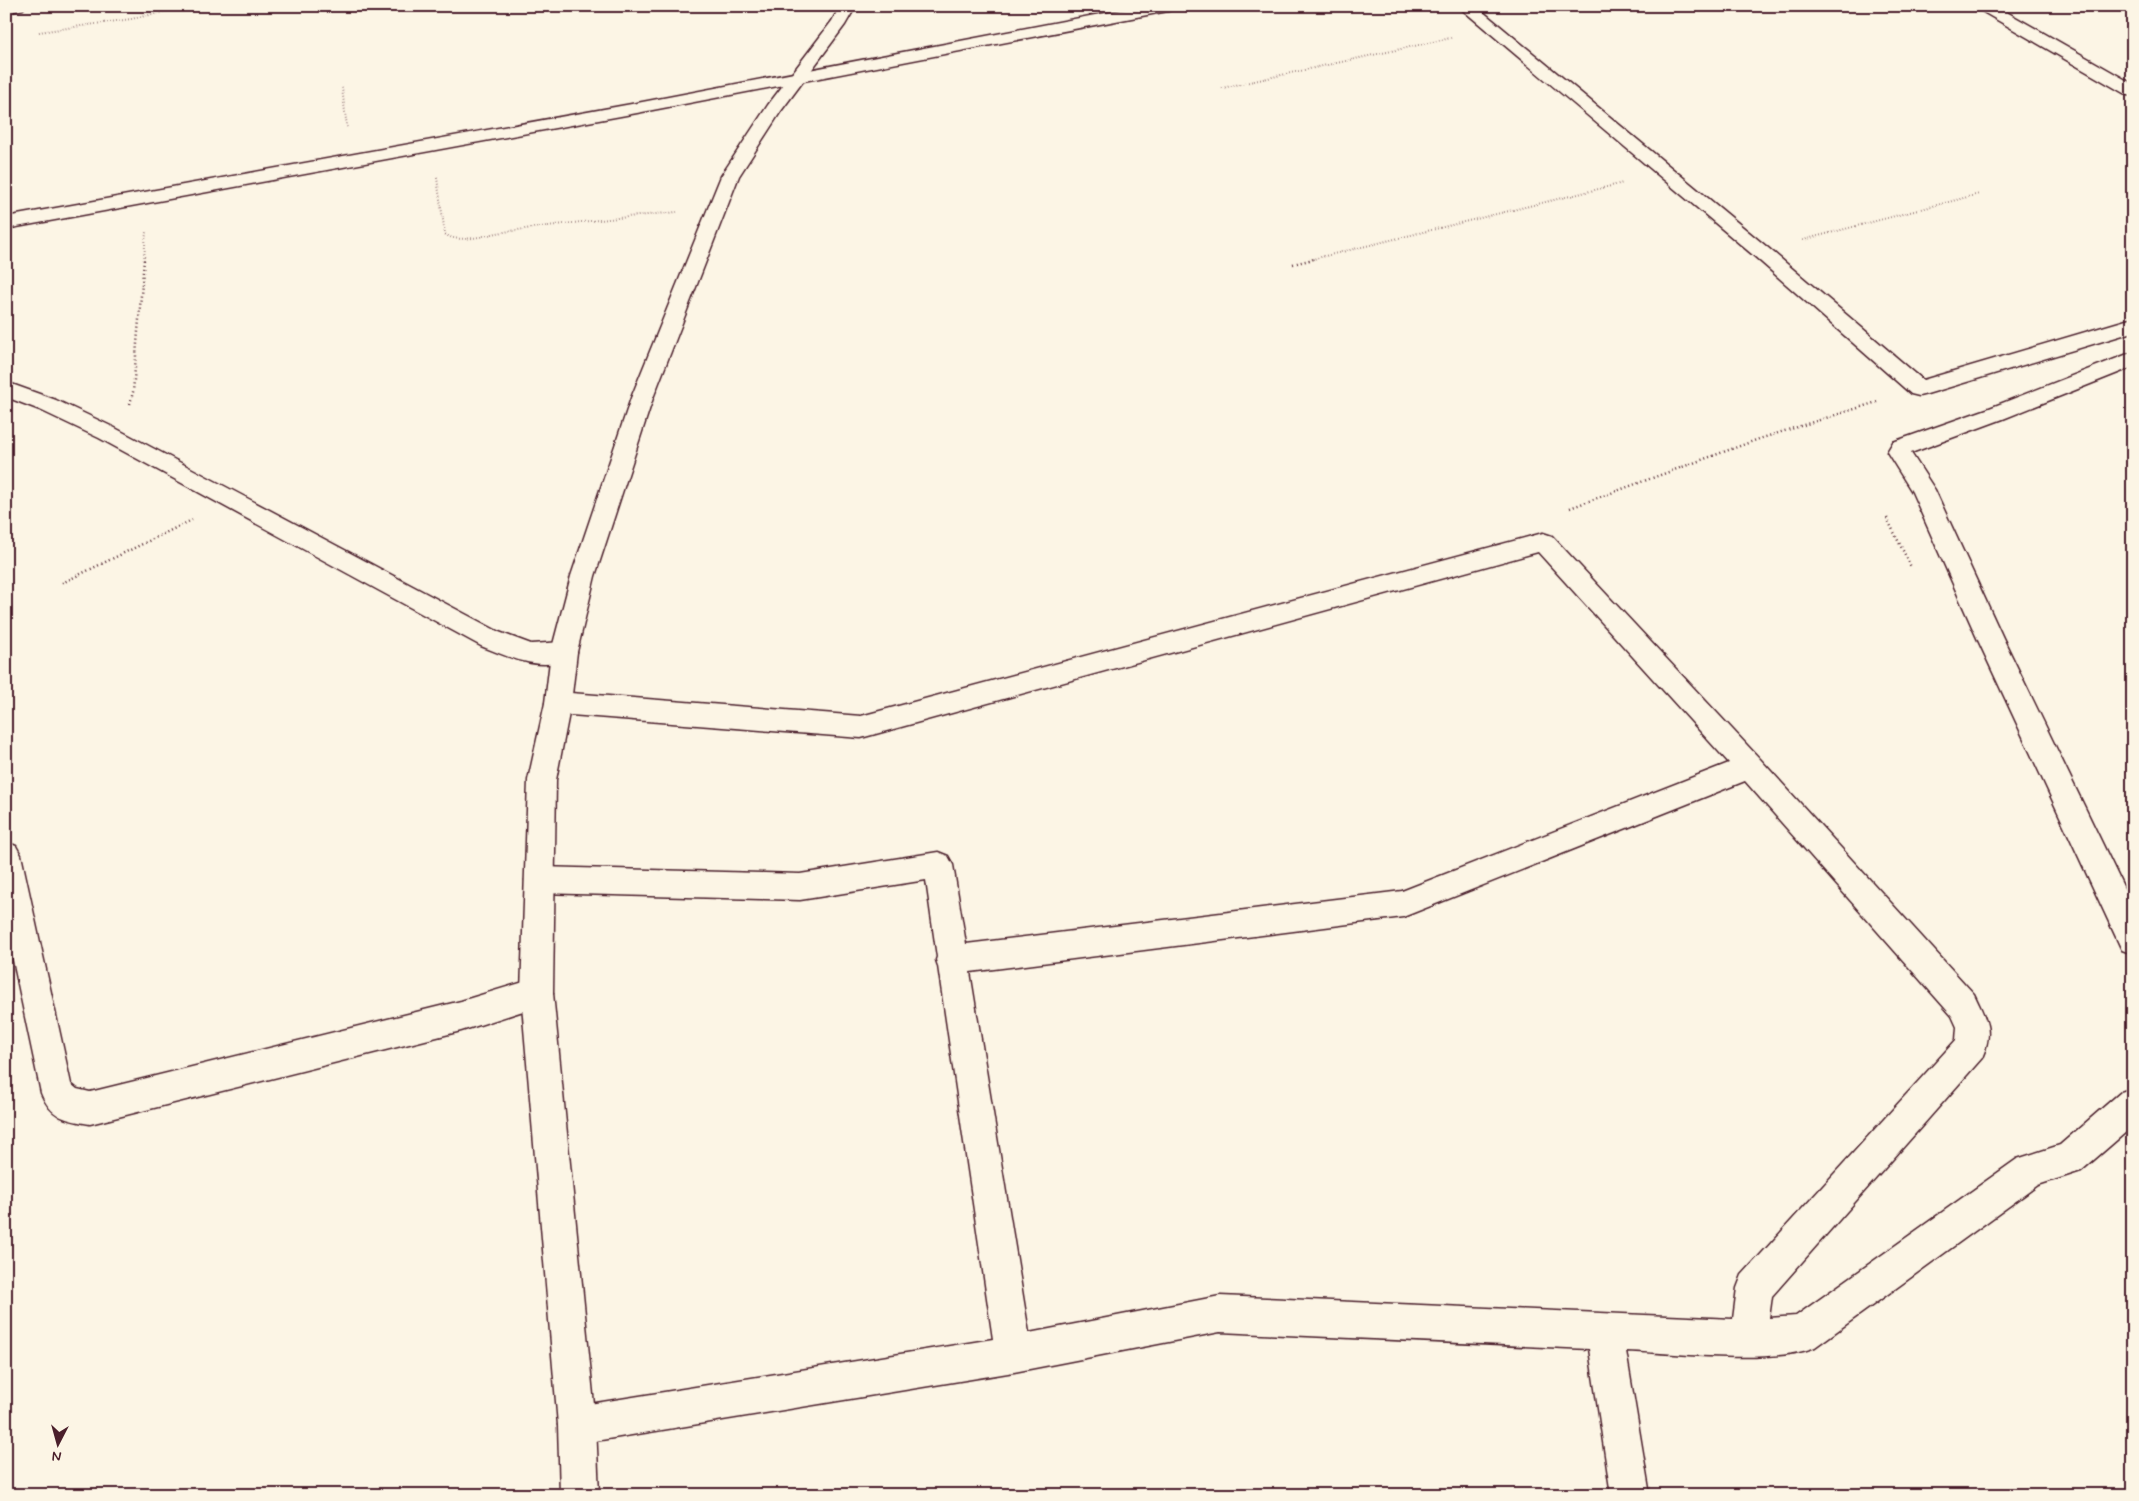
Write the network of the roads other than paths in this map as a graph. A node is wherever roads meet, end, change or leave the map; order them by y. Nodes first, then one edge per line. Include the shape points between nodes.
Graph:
1 (17, 6) edge
2 (848, 6) edge
3 (1168, 6) edge
4 (1466, 6) edge
5 (1984, 6) edge
6 (6, 8) edge
7 (798, 76) junction
8 (2133, 91) edge
9 (6, 223) edge
10 (2131, 328) edge
11 (2133, 359) edge
12 (6, 389) edge
13 (564, 652) junction
14 (558, 703) junction
15 (1750, 767) junction
16 (6, 856) edge
17 (540, 880) junction
18 (2133, 940) edge
19 (952, 960) junction
20 (537, 993) junction
21 (2133, 1104) edge
22 (1605, 1333) junction
23 (1748, 1338) junction
24 (1014, 1354) junction
25 (577, 1425) junction
26 (580, 1495) edge
27 (1631, 1495) edge

1 - 6 street
2 - 7 street
3 - 7 street
4 - 10 street via 1760,251 1919,389
5 - 8 street
7 - 9 street
7 - 13 street via 730,176 642,398 582,576
11 - 18 street via 1901,448 1898,452 1923,490
12 - 13 street via 107,433 490,639 530,654
13 - 14 street
14 - 15 street via 861,727 1543,542
14 - 17 street via 542,780
15 - 19 street via 1403,904
15 - 23 street via 1963,1005 1973,1026 1970,1047 1755,1288
16 - 20 street via 57,1093 69,1104 90,1108 461,1016
17 - 19 street via 800,887 938,865
17 - 20 street
19 - 24 street
20 - 25 street
21 - 23 street via 2070,1159 2028,1170 1802,1334
22 - 23 street
22 - 24 street via 1220,1314
22 - 27 street
24 - 25 street
25 - 26 street

